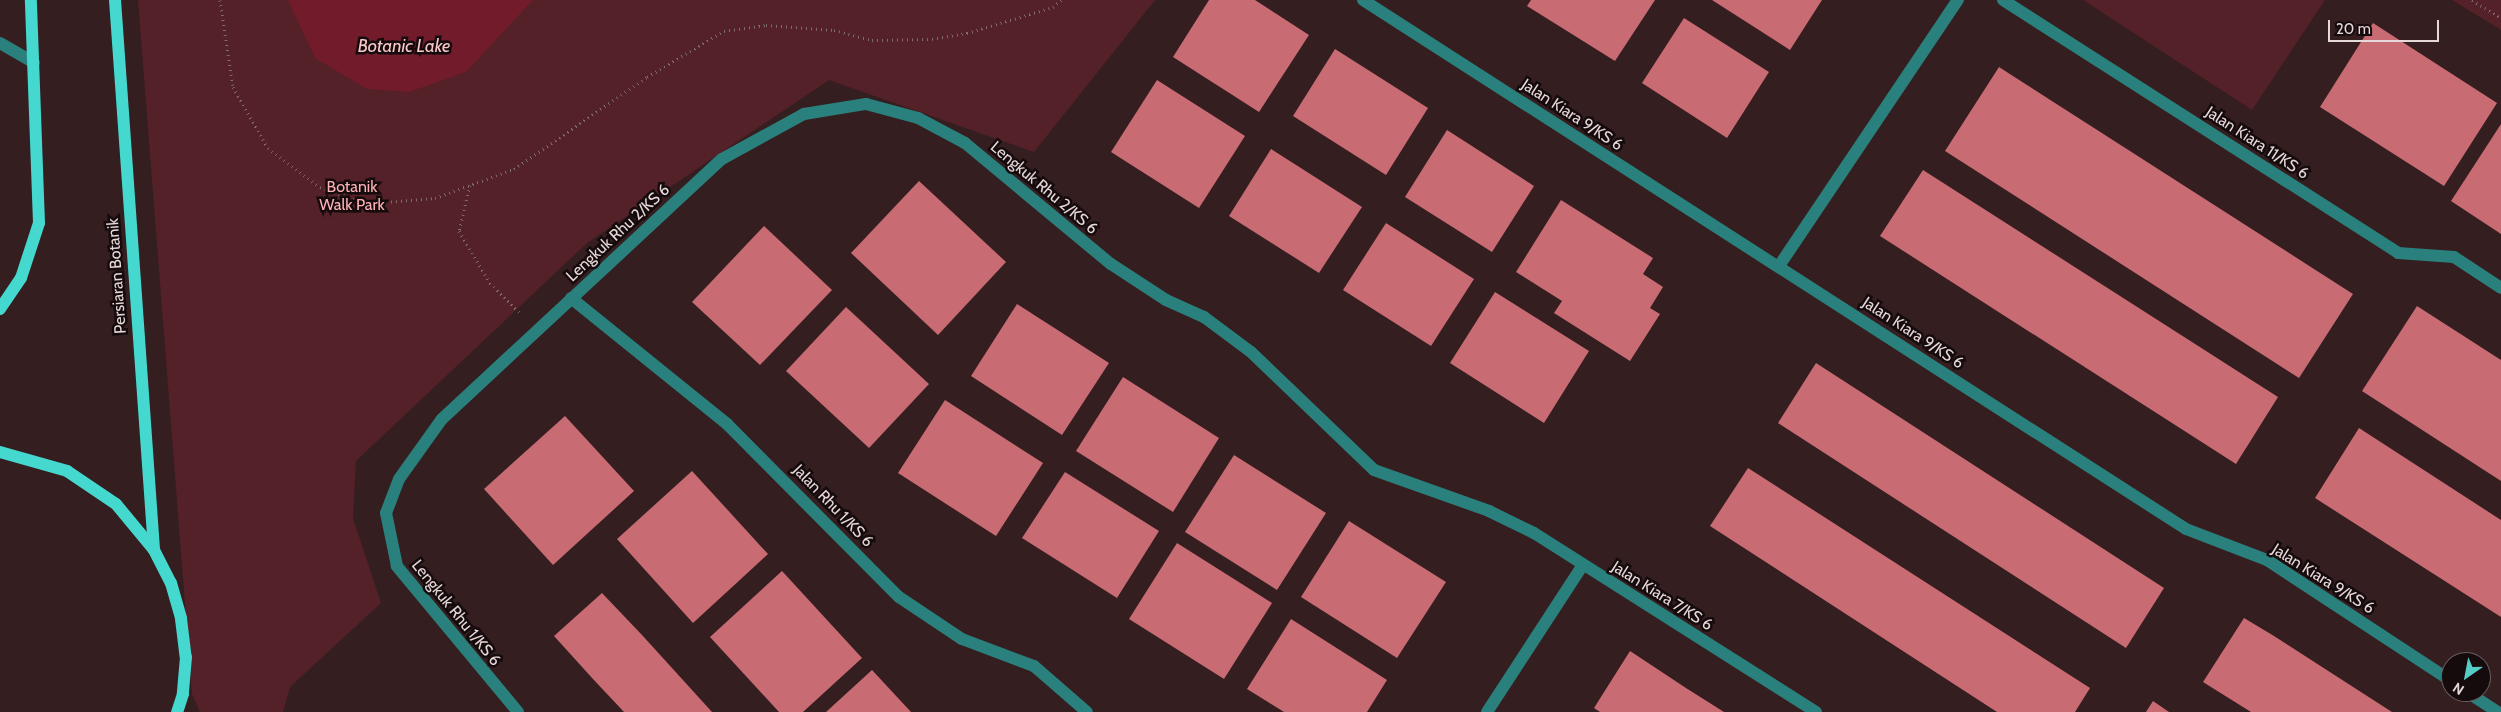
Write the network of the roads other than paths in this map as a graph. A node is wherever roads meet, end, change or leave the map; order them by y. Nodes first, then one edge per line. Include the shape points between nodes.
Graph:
1 (31, 0) edge
2 (115, 0) edge
3 (1363, 0) edge
4 (1958, 0) edge
5 (2004, 0) edge
6 (0, 43) edge
7 (34, 63) junction
8 (1779, 266) junction
9 (2501, 288) edge
10 (571, 298) junction
11 (0, 309) edge
12 (0, 452) edge
13 (1489, 511) joint
14 (154, 550) junction
15 (1582, 566) junction
16 (2441, 674) edge
17 (183, 694) junction
18 (2483, 702) edge
19 (177, 712) edge
20 (187, 712) edge
21 (518, 712) edge
22 (1087, 712) edge
23 (1487, 712) edge
24 (1816, 712) edge
25 (2498, 712) edge

1 - 7 main road
2 - 14 main road, Persiaran Botanik
3 - 8 street, Jalan Kiara 9/KS 6
4 - 8 street
5 - 9 street, Jalan Kiara 11/KS 6 via 2398,253 2454,257
6 - 7 street
7 - 11 main road via 38,223 20,278
8 - 16 street, Jalan Kiara 9/KS 6 via 2186,529 2268,560
10 - 13 street, Lengkuk Rhu 2/KS 6 via 722,159 804,114 866,104 918,118 965,143 1111,264 1166,300 1204,317 1251,352 1374,470
10 - 21 street, Lengkuk Rhu 1/KS 6 via 442,419 399,479 386,514 397,566
10 - 22 street, Jalan Rhu 1/KS 6 via 727,424 899,597 962,639 1034,666
12 - 14 main road via 11,452 67,471 116,504
13 - 15 street, Jalan Kiara 7/KS 6 via 1534,534
14 - 17 main road via 171,583 181,619 186,657
15 - 23 street
15 - 24 street, Jalan Kiara 7/KS 6
17 - 19 main road
17 - 20 main road
18 - 25 street

